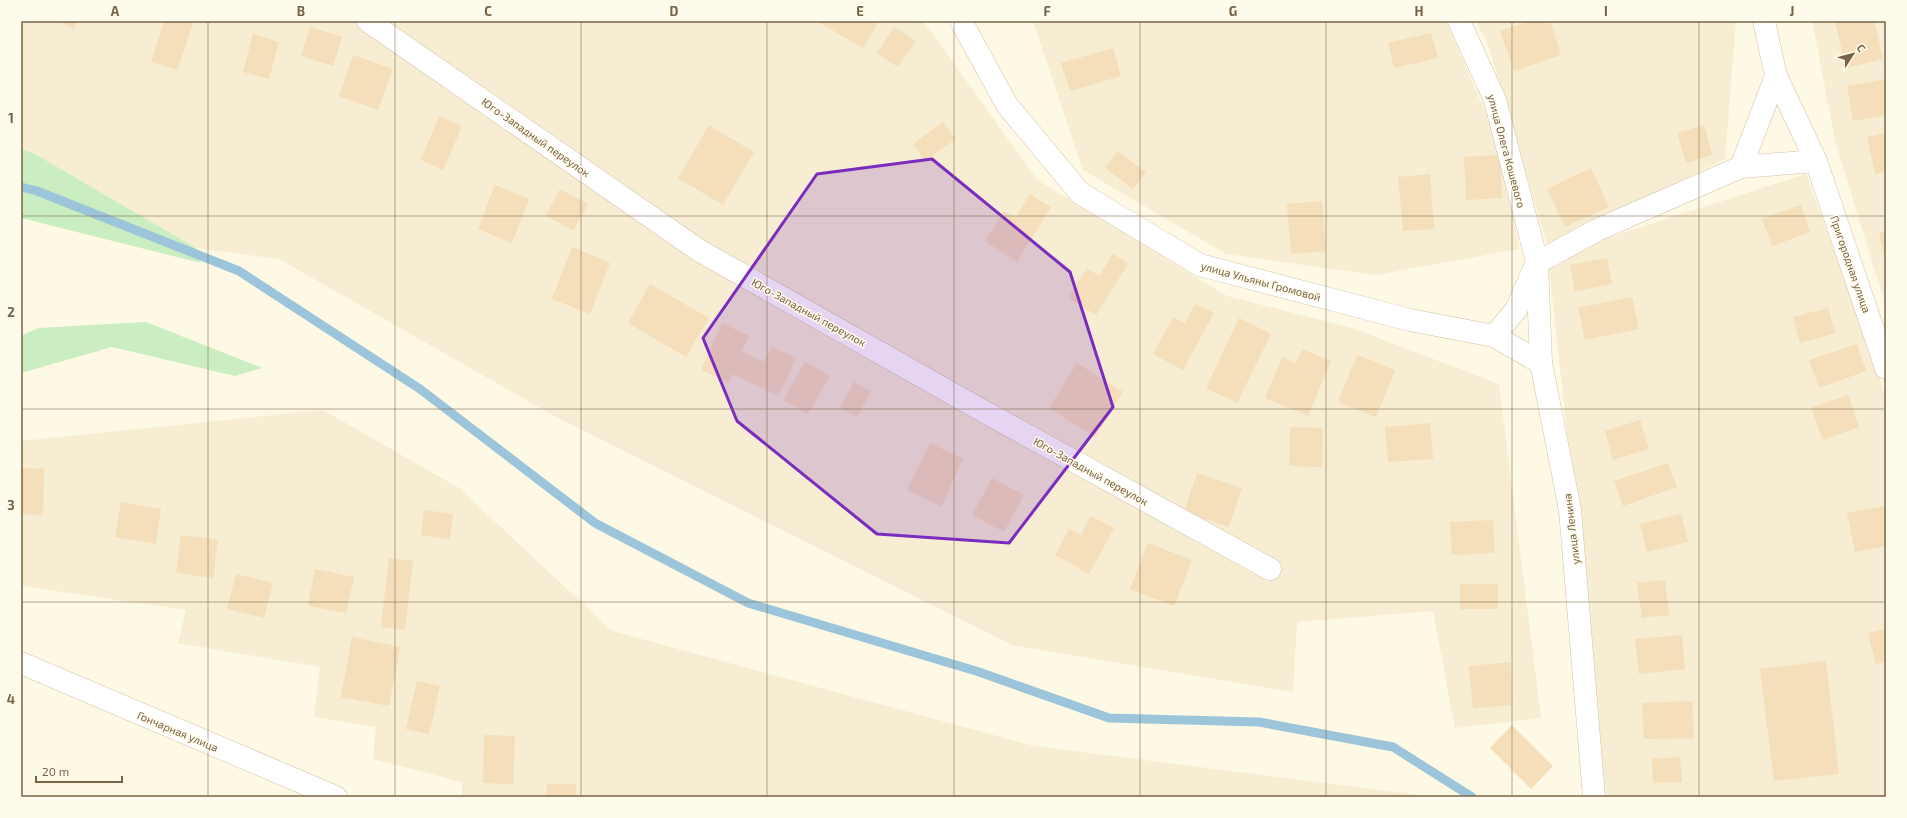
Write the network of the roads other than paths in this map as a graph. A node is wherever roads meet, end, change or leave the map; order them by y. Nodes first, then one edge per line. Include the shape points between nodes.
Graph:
1 (368, 21) edge
2 (962, 21) edge
3 (1459, 21) edge
4 (1764, 21) edge
5 (1776, 76) junction
6 (1816, 161) junction
7 (1741, 167) junction
8 (1537, 262) junction
9 (1494, 336) junction
10 (1541, 363) junction
11 (1886, 368) edge
12 (1270, 569) dead end
13 (21, 663) edge
14 (336, 797) edge
15 (1594, 797) edge

1 - 12 street, Юго-Западный переулок via 700,251
2 - 9 street, улица Ульяны Громовой via 1007,105 1080,193 1200,265 1410,320
3 - 8 street, улица Олега Кошевого via 1495,100
4 - 5 street
5 - 6 street, Пригородная улица
5 - 7 street
6 - 7 street
6 - 11 street, Пригородная улица
7 - 8 street via 1597,230
8 - 9 street via 1516,310
8 - 10 street, улица Ленина
9 - 10 street, улица Ульяны Громовой
10 - 15 street, улица Ленина via 1570,510
13 - 14 street, Гончарная улица

